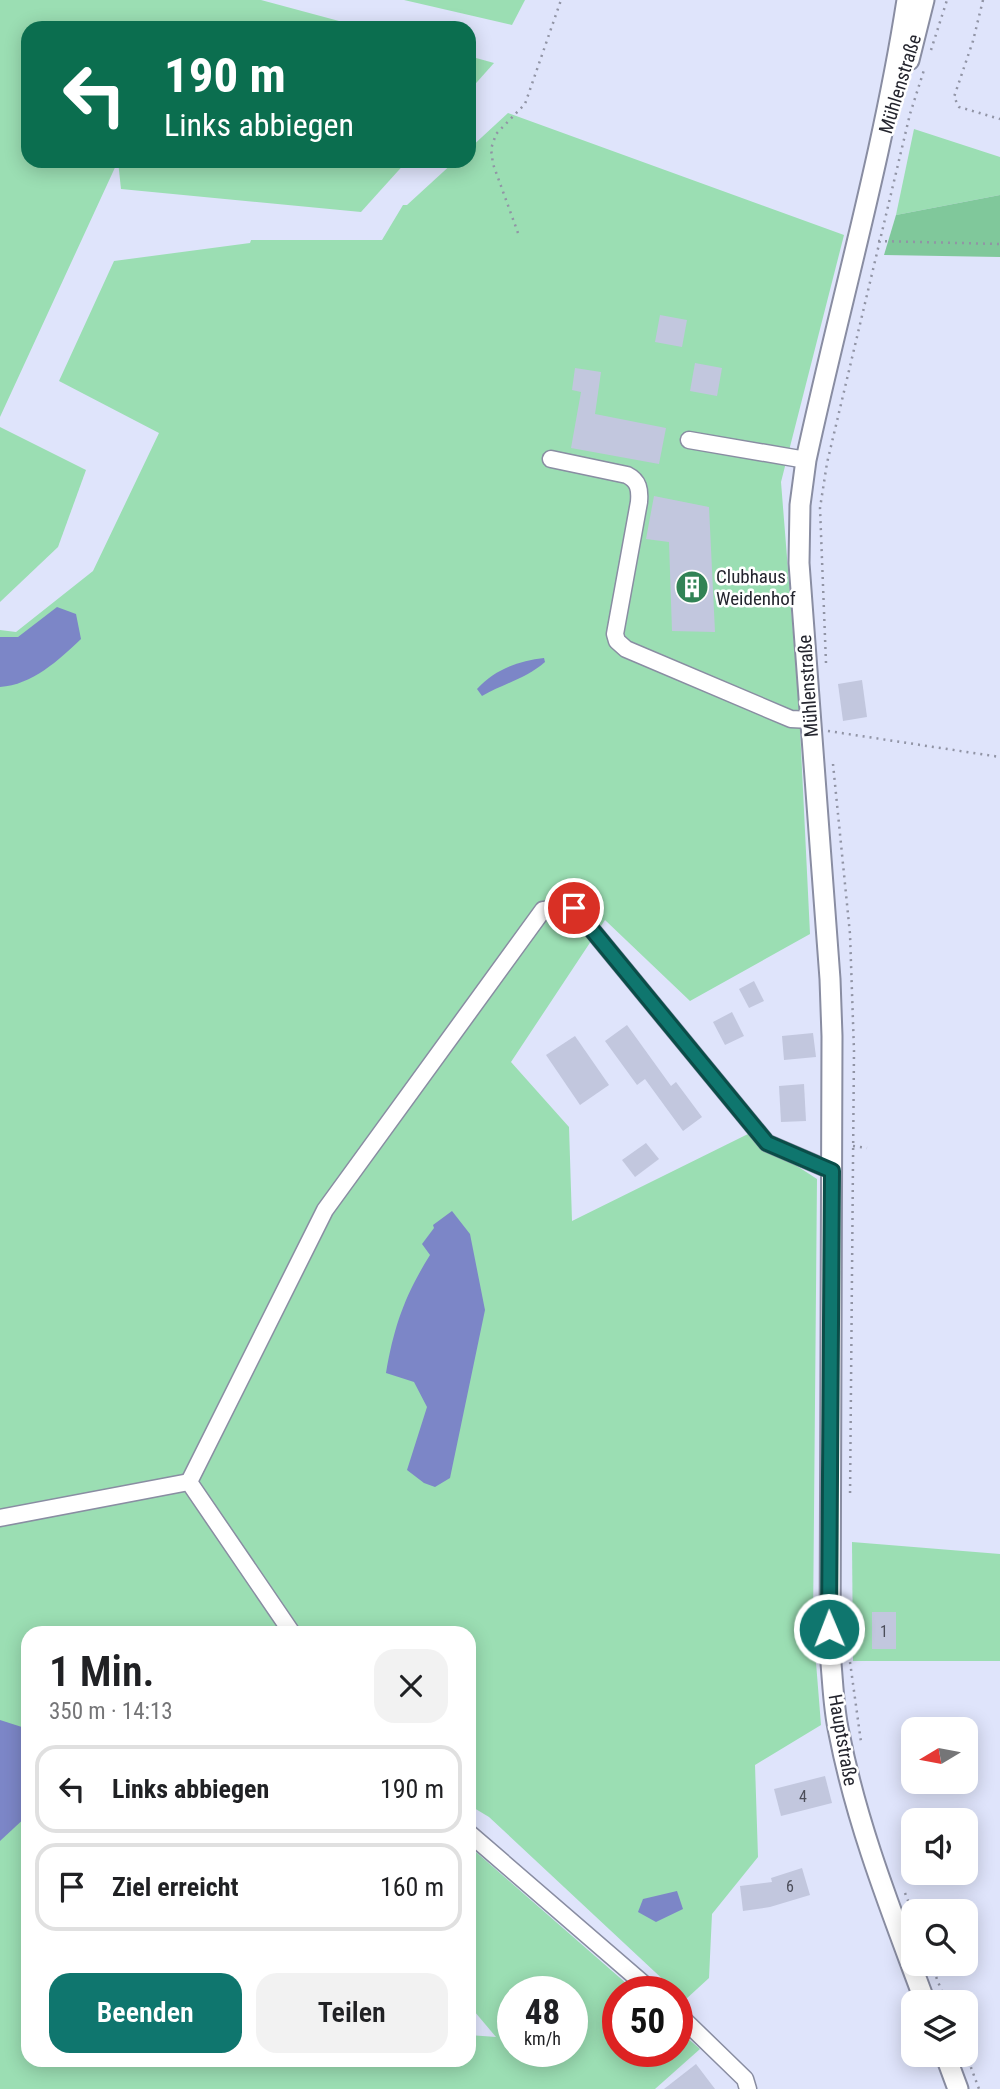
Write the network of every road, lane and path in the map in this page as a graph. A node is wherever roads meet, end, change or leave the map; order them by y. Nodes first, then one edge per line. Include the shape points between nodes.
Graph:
1 (561, 0) edge
2 (907, 0) edge
3 (924, 0) edge
4 (947, 0) edge
5 (983, 0) edge
6 (1000, 119) edge
7 (874, 167) junction
8 (519, 233) dead end
9 (857, 241) junction
10 (878, 242) junction
11 (1000, 244) edge
12 (689, 440) dead end
13 (551, 459) dead end
14 (806, 460) junction
15 (826, 668) dead end
16 (811, 724) junction
17 (832, 757) dead end
18 (1000, 757) edge
19 (832, 1171) junction
20 (189, 1482) junction
21 (849, 1508) dead end
22 (0, 1518) edge
23 (287, 1626) edge
24 (849, 1653) dead end
25 (862, 1748) dead end
26 (476, 1839) edge
27 (904, 1891) dead end
28 (907, 1899) edge
29 (634, 1976) edge
30 (921, 1990) edge
31 (693, 2028) edge
32 (950, 2067) edge
33 (971, 2067) edge
34 (748, 2089) edge
35 (958, 2089) edge
36 (979, 2089) edge

1 - 8 path via 525,104 496,134 491,149
2 - 7 main road, Mühlenstraße
3 - 7 main road, Mühlenstraße via 903,84
4 - 10 path via 910,114
5 - 6 path via 954,97 959,107
7 - 9 main road, Mühlenstraße
9 - 10 path
9 - 14 main road, Mühlenstraße
10 - 11 path
10 - 15 path via 820,508
12 - 14 lane
13 - 16 lane via 627,475 638,486 617,641 626,649
14 - 16 main road, Mühlenstraße via 799,563
16 - 18 path
16 - 19 main road, Mühlenstraße via 830,979
17 - 21 path via 850,934 854,1051
19 - 20 lane via 767,1143 574,908 543,910 325,1210
19 - 30 main road, Hauptstraße via 828,1605 838,1730 874,1864
20 - 22 lane
20 - 23 lane
24 - 25 path
26 - 29 lane
27 - 28 path
31 - 34 lane via 745,2079
32 - 35 main road
33 - 36 path

